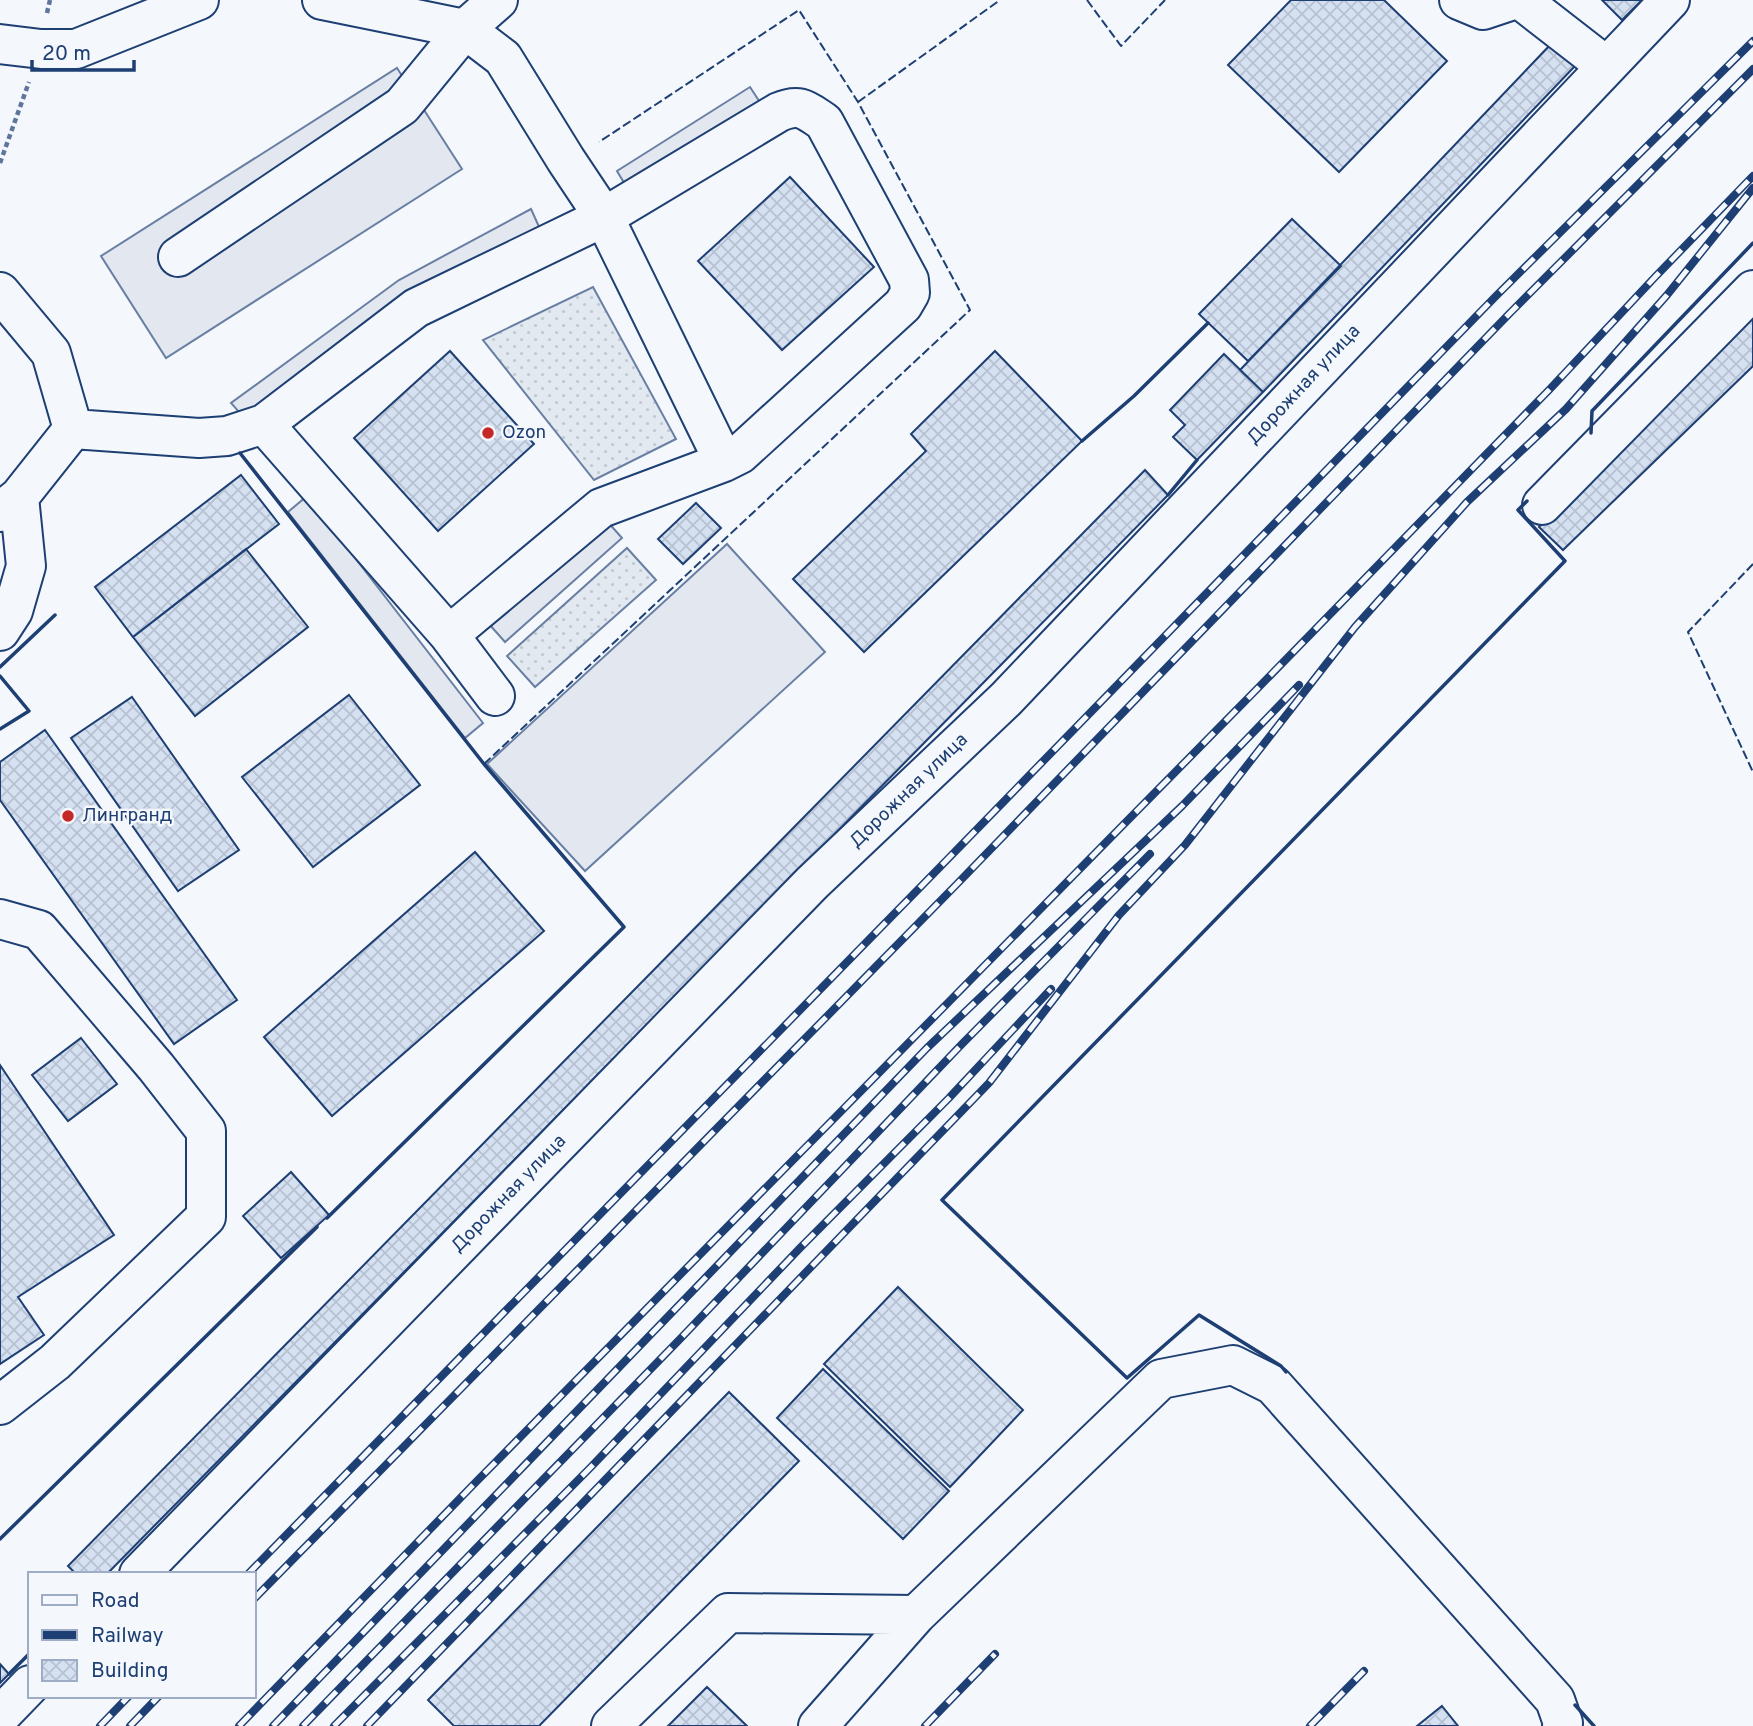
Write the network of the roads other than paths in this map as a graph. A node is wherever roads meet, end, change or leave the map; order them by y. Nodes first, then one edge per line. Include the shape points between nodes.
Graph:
1 (199, 0) edge
2 (322, 0) edge
3 (498, 0) edge
4 (1459, 0) edge
5 (1513, 0) edge
6 (1521, 0) edge
7 (1670, 0) edge
8 (465, 29) junction
9 (0, 44) edge
10 (1606, 66) junction
11 (604, 217) junction
12 (178, 257) dead end
13 (1753, 290) edge
14 (0, 292) edge
15 (264, 424) junction
16 (74, 429) junction
17 (724, 462) junction
18 (9, 504) edge
19 (1542, 505) dead end
20 (0, 631) edge
21 (449, 635) junction
22 (495, 696) dead end
23 (0, 919) edge
24 (0, 1405) edge
25 (141, 1572) edge
26 (916, 1615) junction
27 (28, 1687) edge
28 (0, 1716) edge
29 (611, 1726) edge
30 (818, 1726) edge
31 (1562, 1726) edge

1 - 9 street via 76,49
2 - 8 street
3 - 8 street
4 - 5 street via 1483,10
6 - 10 street
7 - 10 street, Дорожная улица
8 - 11 street via 503,58
8 - 12 street via 402,106
10 - 25 street, Дорожная улица via 1006,699 812,883
11 - 15 street via 416,308
11 - 17 street
11 - 17 street via 792,107 824,122 909,280 910,293 903,305 740,454
13 - 19 street
14 - 16 street via 51,353
15 - 16 street via 227,436 199,438
15 - 21 street
16 - 18 street
17 - 21 street via 601,508
18 - 20 street via 26,566 13,611
21 - 22 street
23 - 24 street via 39,930 206,1131 206,1217 55,1362
26 - 29 street via 728,1613
26 - 30 street
26 - 31 street via 1160,1379 1233,1365 1273,1385 1555,1700
27 - 28 street

